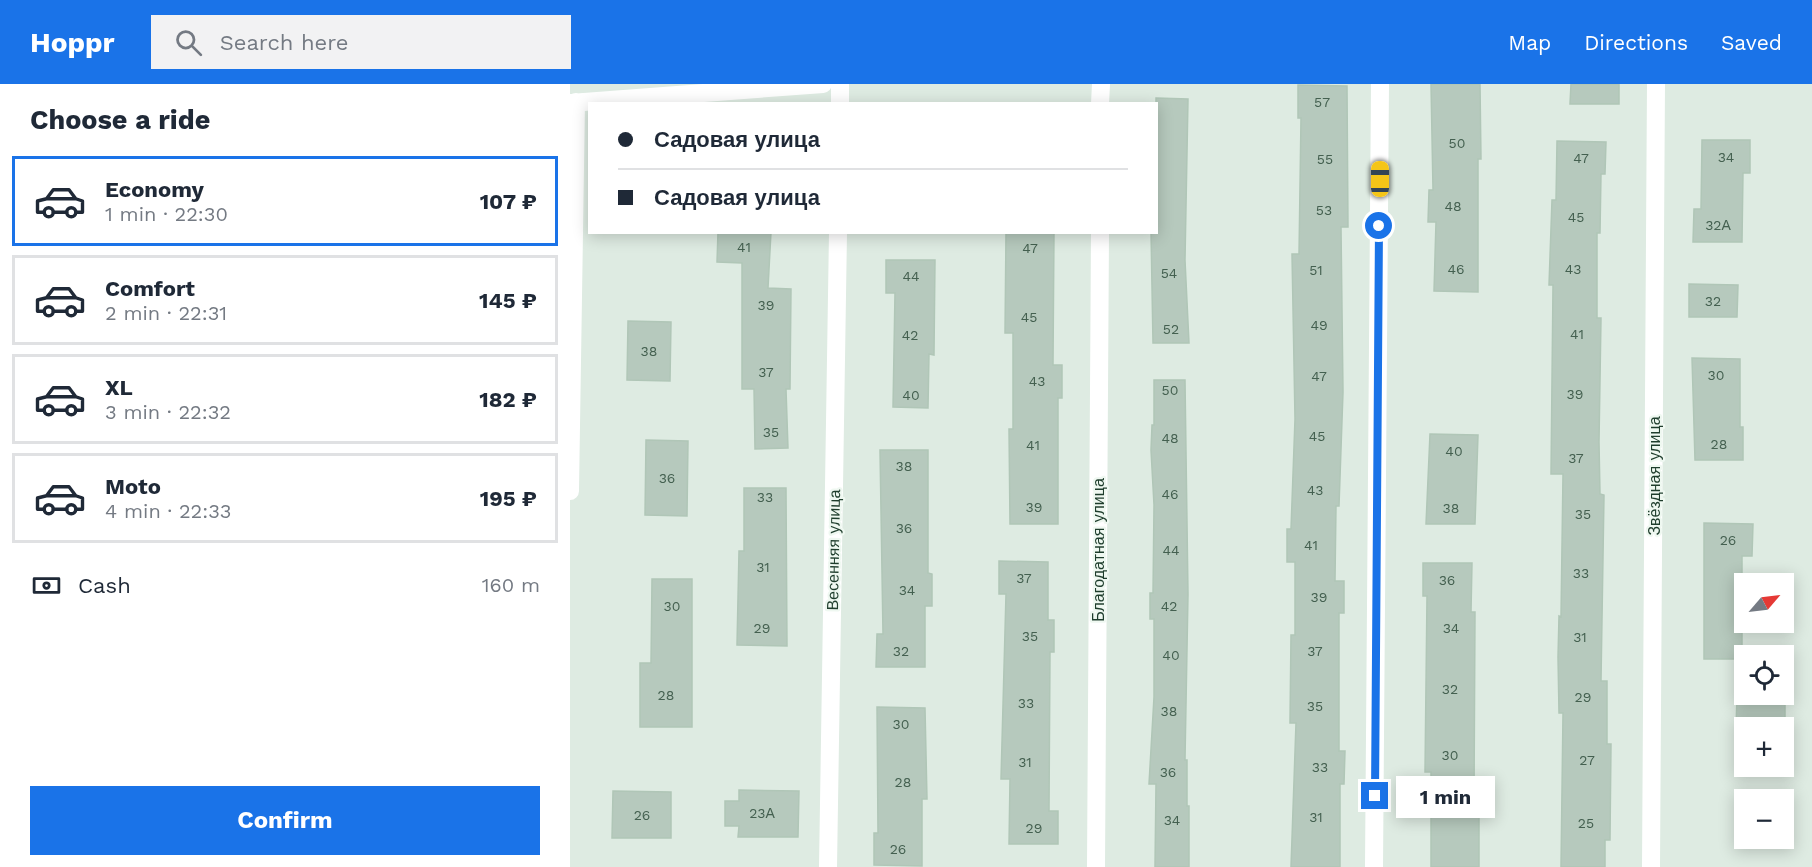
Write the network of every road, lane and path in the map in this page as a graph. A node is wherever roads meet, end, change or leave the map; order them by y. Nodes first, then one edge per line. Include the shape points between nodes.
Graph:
1 (823, 84) edge
2 (840, 84) edge
3 (1101, 84) edge
4 (1380, 84) edge
5 (1656, 84) edge
6 (840, 102) edge
7 (1100, 102) edge
8 (573, 103) edge
9 (838, 234) edge
10 (1100, 234) edge
11 (570, 491) edge
12 (828, 867) edge
13 (1096, 867) edge
14 (1374, 867) edge
15 (1651, 867) edge

1 - 8 street
2 - 6 street
3 - 7 street
4 - 14 street
5 - 15 street, Звёздная улица
8 - 11 street
9 - 12 street, Весенняя улица
10 - 13 street, Благодатная улица

